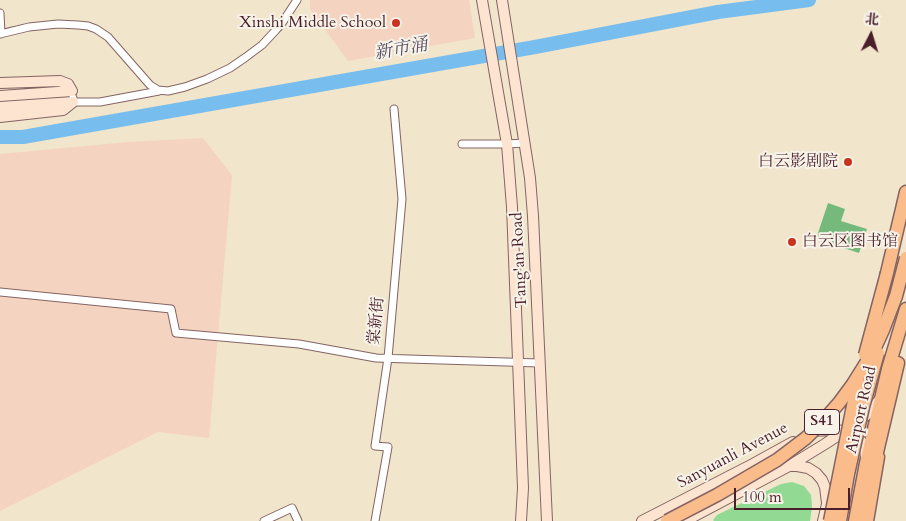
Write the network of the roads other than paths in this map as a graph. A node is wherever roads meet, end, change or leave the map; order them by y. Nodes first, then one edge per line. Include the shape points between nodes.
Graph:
1 (297, 0) edge
2 (482, 0) edge
3 (502, 0) edge
4 (0, 13) edge
5 (0, 20) edge
6 (1, 34) edge
7 (0, 83) edge
8 (162, 90) junction
9 (72, 91) junction
10 (0, 96) edge
11 (73, 102) junction
12 (0, 107) edge
13 (394, 109) dead end
14 (0, 116) edge
15 (525, 143) junction
16 (462, 144) dead end
17 (507, 144) junction
18 (906, 192) edge
19 (906, 213) edge
20 (906, 258) edge
21 (906, 262) edge
22 (0, 292) edge
23 (906, 309) edge
24 (906, 328) edge
25 (388, 358) junction
26 (865, 361) junction
27 (519, 363) junction
28 (539, 363) junction
29 (888, 369) junction
30 (881, 398) junction
31 (883, 430) junction
32 (810, 431) junction
33 (846, 432) junction
34 (866, 463) junction
35 (789, 466) junction
36 (832, 485) junction
37 (860, 493) junction
38 (828, 503) junction
39 (264, 521) edge
40 (298, 521) edge
41 (375, 521) edge
42 (521, 521) edge
43 (547, 521) edge
44 (642, 521) edge
45 (667, 521) edge
46 (684, 521) edge
47 (823, 521) edge
48 (830, 521) edge
49 (840, 521) edge
50 (855, 521) edge
51 (861, 521) edge
52 (868, 521) edge

1 - 8 street via 270,37 238,63 197,83
2 - 17 street, Tang'an Road
3 - 15 street, Tang'an Road
4 - 5 street
5 - 6 street
6 - 8 street via 58,24 96,29 114,43 150,86
7 - 9 street via 60,81 68,84
8 - 11 street via 100,102
9 - 10 street
9 - 11 street
11 - 12 street
11 - 14 street via 63,110
13 - 25 street, 棠新街 via 402,199
15 - 17 street
15 - 28 street, Tang'an Road via 533,216
16 - 17 street
17 - 27 street, Tang'an Road
18 - 48 highway, bridge via 854,397
19 - 26 street, Airport Road
20 - 45 highway, S41, bridge via 873,352 824,420 772,463
21 - 49 highway, bridge via 863,407
22 - 25 street via 171,310 176,333 299,344
23 - 29 highway, Airport Road
24 - 31 highway
25 - 27 street
25 - 41 street, 棠新街 via 376,446 388,447
26 - 29 highway via 866,375 871,382 880,381
26 - 32 street, Sanyuanli Avenue via 850,391 836,409
26 - 33 street
27 - 28 street
27 - 42 street, Tang'an Road
28 - 43 street, Tang'an Road
29 - 30 highway, Airport Road
30 - 33 street
30 - 34 highway, Airport Road
31 - 51 highway
31 - 52 highway
32 - 33 street
32 - 44 street, Sanyuanli Avenue
33 - 34 street via 854,434 864,445
33 - 35 street
33 - 36 street
34 - 37 highway, Airport Road
35 - 38 street via 808,468 816,473 825,487
35 - 46 street
36 - 37 highway via 848,480
36 - 38 street
37 - 50 highway, Airport Road
38 - 47 street
39 - 40 street via 292,508

